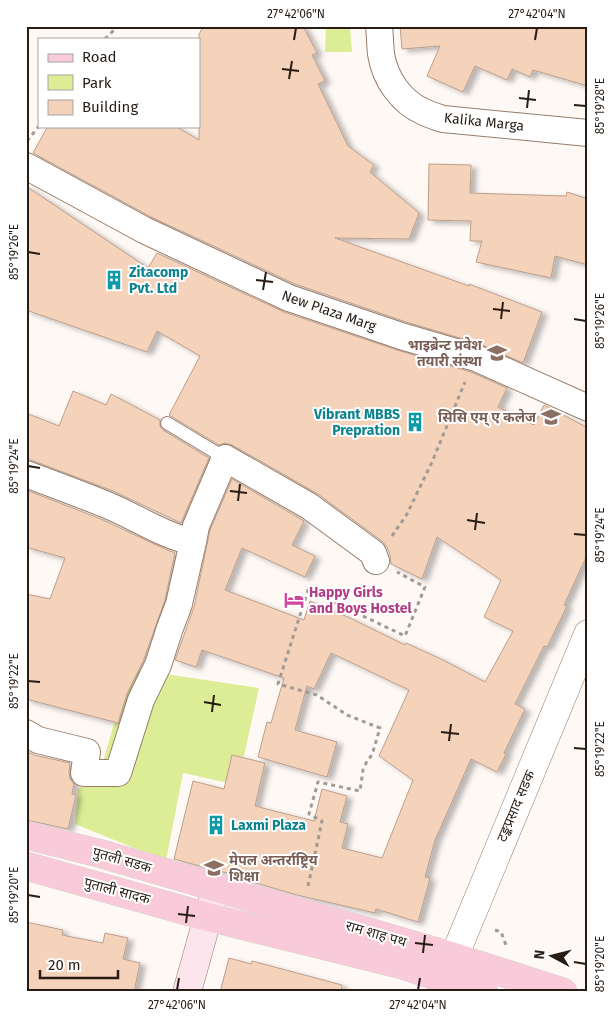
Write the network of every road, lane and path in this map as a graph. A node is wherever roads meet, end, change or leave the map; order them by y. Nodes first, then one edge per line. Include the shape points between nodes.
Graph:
1 (118, 26) edge
2 (379, 26) edge
3 (106, 38) edge
4 (38, 127) edge
5 (588, 133) edge
6 (26, 141) edge
7 (26, 166) edge
8 (476, 358) junction
9 (588, 408) edge
10 (167, 423) dead end
11 (225, 458) junction
12 (26, 474) edge
13 (193, 542) junction
14 (376, 561) junction
15 (588, 634) edge
16 (26, 733) edge
17 (26, 835) edge
18 (26, 866) edge
19 (216, 888) junction
20 (304, 903) joint
21 (208, 917) junction
22 (451, 968) junction
23 (187, 992) edge
24 (484, 992) edge
25 (563, 992) edge

1 - 3 path
2 - 5 street, Kalika Marga via 381,54 387,74 408,103 423,112 443,119
4 - 6 path
7 - 8 street, New Plaza Marg via 144,230 289,298
8 - 9 street, New Plaza Marg
8 - 14 path via 407,514
10 - 11 lane
11 - 13 street via 196,526
11 - 14 street via 309,506 373,552
12 - 13 street
13 - 16 street via 179,604 158,666 140,700 118,773 84,772 87,752 38,740
14 - 20 path via 425,588 405,636 308,590 278,684 317,695 347,715 380,728 372,755 362,770 360,791 318,782 309,814 322,821
15 - 22 street, टङ्कप्रसाद सडक
17 - 19 main road, पुतली सडक
18 - 21 main road, पुताली सादक
19 - 20 lane via 218,882
19 - 21 main road
19 - 22 main road, राम शाह पथ
21 - 22 main road, राम शाह पथ via 402,965
21 - 23 main road
22 - 24 main road, राम शाह पथ
22 - 25 main road, राम शाह पथ

